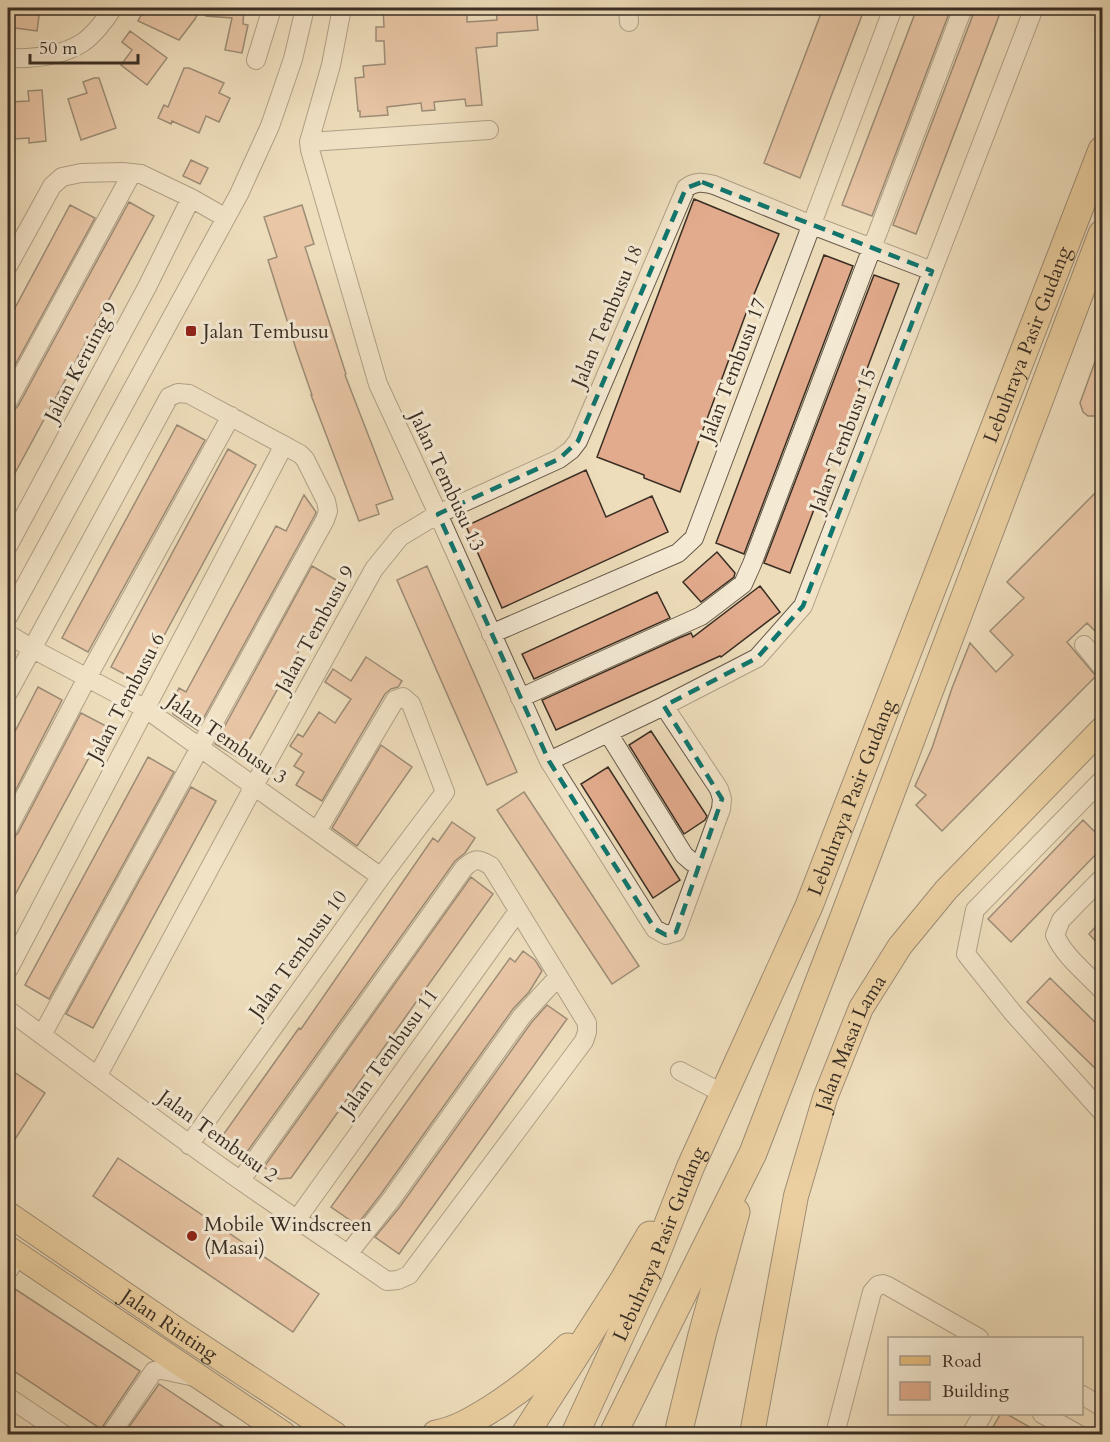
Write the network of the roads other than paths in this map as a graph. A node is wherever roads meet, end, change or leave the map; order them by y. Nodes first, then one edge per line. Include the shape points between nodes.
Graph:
1 (113, 8) edge
2 (272, 8) edge
3 (305, 8) edge
4 (342, 8) edge
5 (894, 8) edge
6 (963, 8) edge
7 (1034, 8) edge
8 (8, 58) edge
9 (256, 60) dead end
10 (489, 130) dead end
11 (309, 141) junction
12 (1102, 150) edge
13 (132, 173) junction
14 (191, 198) junction
15 (226, 218) junction
16 (812, 225) junction
17 (1102, 234) edge
18 (871, 248) junction
19 (8, 266) edge
20 (932, 271) junction
21 (8, 401) edge
22 (231, 416) junction
23 (284, 445) junction
24 (438, 514) junction
25 (8, 546) edge
26 (8, 617) edge
27 (8, 633) edge
28 (491, 634) junction
29 (1084, 645) dead end
30 (31, 648) junction
31 (1102, 667) edge
32 (87, 678) junction
33 (8, 693) edge
34 (520, 698) junction
35 (664, 706) junction
36 (146, 709) junction
37 (1102, 729) edge
38 (608, 733) junction
39 (200, 748) junction
40 (549, 761) junction
41 (1102, 780) edge
42 (254, 786) junction
43 (8, 828) edge
44 (317, 831) junction
45 (701, 864) junction
46 (381, 877) junction
47 (1101, 883) edge
48 (518, 911) junction
49 (8, 970) edge
50 (558, 977) junction
51 (1102, 990) edge
52 (8, 1010) edge
53 (42, 1035) junction
54 (680, 1071) dead end
55 (98, 1076) junction
56 (724, 1094) junction
57 (1102, 1112) edge
58 (189, 1144) junction
59 (753, 1153) junction
60 (690, 1168) junction
61 (241, 1180) junction
62 (8, 1214) edge
63 (297, 1219) junction
64 (348, 1254) junction
65 (11, 1258) edge
66 (623, 1281) junction
67 (702, 1335) junction
68 (977, 1337) edge
69 (200, 1378) junction
70 (1083, 1396) edge
71 (8, 1397) edge
72 (1102, 1407) edge
73 (982, 1415) edge
74 (1045, 1415) edge
75 (63, 1434) edge
76 (111, 1434) edge
77 (284, 1434) edge
78 (335, 1434) edge
79 (436, 1434) edge
80 (525, 1434) edge
81 (575, 1434) edge
82 (613, 1434) edge
83 (660, 1434) edge
84 (678, 1434) edge
85 (752, 1434) edge
86 (835, 1434) edge
87 (971, 1434) edge
88 (1078, 1434) edge

1 - 8 street via 83,43 52,56
2 - 9 street
3 - 15 street via 270,126
4 - 11 street, Jalan Tembusu 13 via 331,65
5 - 16 street, Jalan Tembusu 17
6 - 18 street
7 - 20 street, Jalan Tembusu 15
10 - 11 street
11 - 24 street, Jalan Tembusu 13 via 378,384
12 - 56 highway, Lebuhraya Pasir Gudang via 809,906
13 - 14 street
13 - 19 street via 63,177 52,186
13 - 21 street
14 - 15 street
14 - 25 street, Jalan Keruing 9
15 - 26 street
16 - 18 street
16 - 24 street, Jalan Tembusu 18 via 714,185 692,183 686,188 578,441 559,459
16 - 28 street, Jalan Tembusu 17 via 694,538 678,553
17 - 59 highway, Lebuhraya Pasir Gudang
18 - 20 street
18 - 34 street via 743,584 701,616
20 - 35 street, Jalan Tembusu 15 via 803,606 758,658
22 - 23 street
22 - 30 street via 189,394 169,397
22 - 32 street
23 - 36 street, Jalan Tembusu 6
23 - 39 street via 309,464 328,511
24 - 28 street, Jalan Tembusu 13
24 - 42 street, Jalan Tembusu 9 via 400,537 374,569
27 - 30 street, Jalan Tembusu 3
28 - 34 street, Jalan Tembusu 13
29 - 31 street
30 - 32 street, Jalan Tembusu 3
30 - 33 street
32 - 36 street, Jalan Tembusu 3
32 - 43 street
34 - 40 street, Jalan Tembusu 13
35 - 38 street, Jalan Tembusu 15
35 - 45 street via 722,799
36 - 39 street, Jalan Tembusu 3
36 - 49 street, Jalan Tembusu 6
37 - 85 main road, Jalan Masai Lama via 946,890 900,946 861,1008 825,1098 796,1196
38 - 40 street, Jalan Tembusu 15
38 - 45 street via 684,855
39 - 42 street, Jalan Tembusu 3
39 - 53 street
40 - 45 street, Jalan Tembusu 13 via 655,929 666,935 676,932
41 - 57 street via 975,910 966,954
42 - 44 street, Jalan Tembusu 3
42 - 55 street, Jalan Tembusu 9
44 - 46 street, Jalan Tembusu 3
44 - 46 street, Jalan Tembusu 10 via 395,700 403,697 411,704 445,792
46 - 58 street, Jalan Tembusu 10
47 - 51 street via 1061,920 1055,935 1058,944
48 - 50 street
48 - 61 street via 490,866 481,860 464,868
48 - 63 street, Jalan Tembusu 11
50 - 64 street via 522,1016
50 - 64 street, Jalan Tembusu 2 via 587,1023 584,1041 408,1275 387,1281
52 - 53 street, Jalan Tembusu 2
53 - 55 street, Jalan Tembusu 2
54 - 56 street
55 - 58 street, Jalan Tembusu 2
56 - 60 highway, Lebuhraya Pasir Gudang
58 - 61 street, Jalan Tembusu 2
59 - 67 highway
59 - 82 highway, Lebuhraya Pasir Gudang
60 - 66 highway
60 - 81 highway, Lebuhraya Pasir Gudang via 648,1275
61 - 63 street, Jalan Tembusu 2
62 - 78 main road, Jalan Rinting
63 - 64 street, Jalan Tembusu 2
65 - 69 main road, Jalan Rinting
66 - 79 highway via 547,1368 473,1420
66 - 80 highway
67 - 83 highway
67 - 84 highway
68 - 86 street via 883,1284 878,1285 872,1292
69 - 76 street via 154,1371
69 - 77 main road, Jalan Rinting
70 - 72 street
71 - 75 street
73 - 87 street
74 - 88 street

